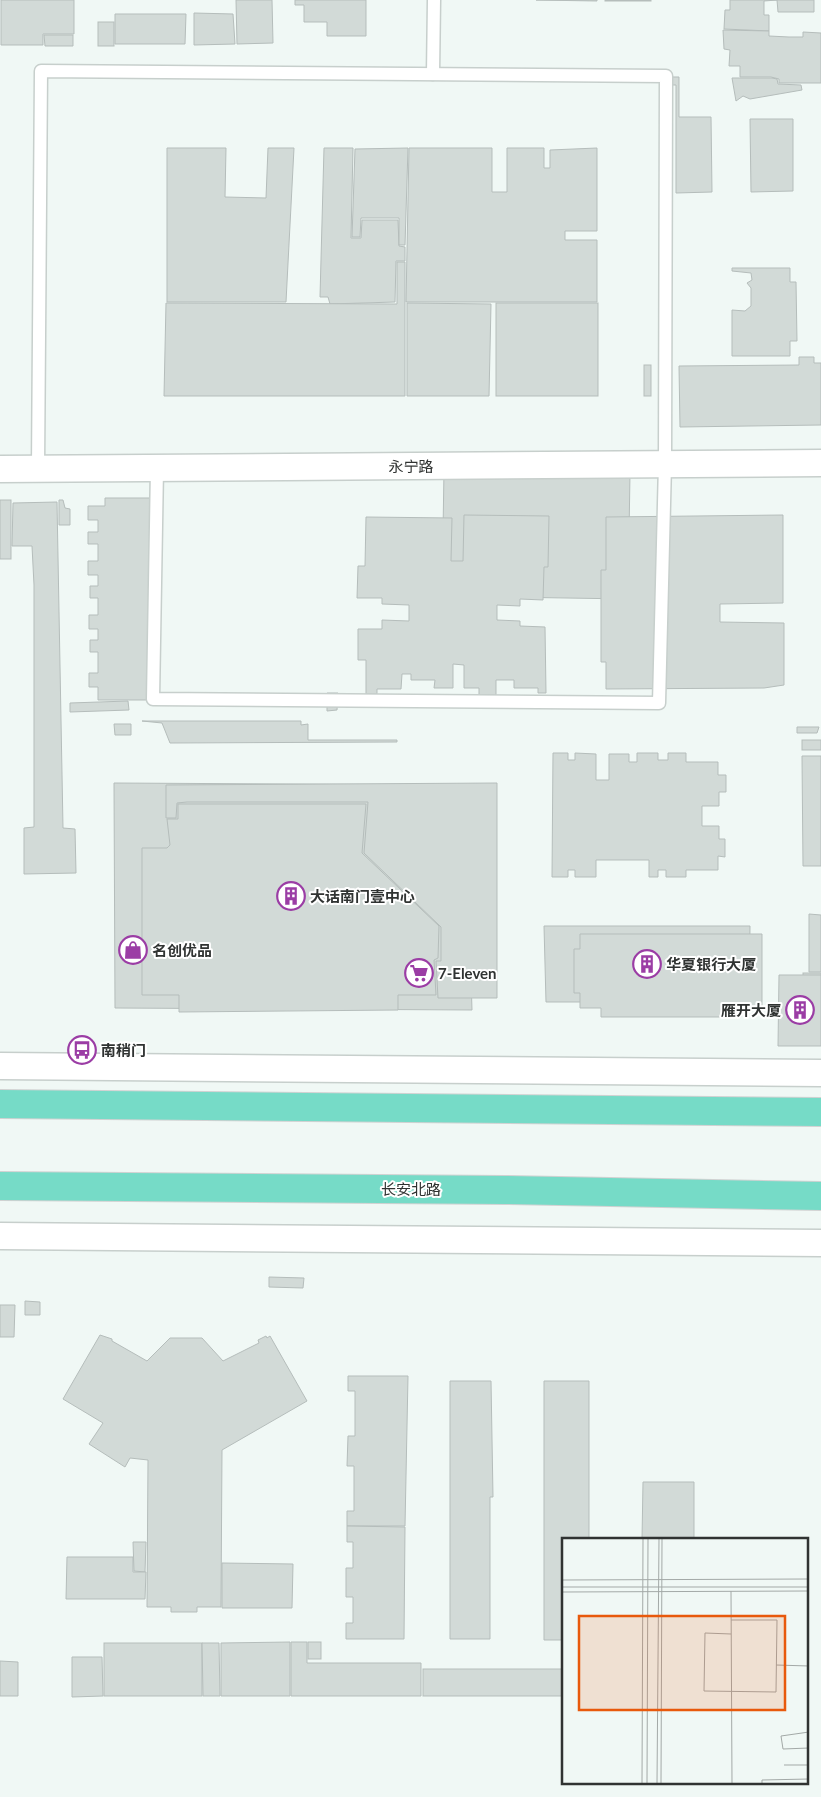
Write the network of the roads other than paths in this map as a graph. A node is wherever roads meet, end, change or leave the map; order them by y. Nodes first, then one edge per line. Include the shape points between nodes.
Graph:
1 (434, 0) edge
2 (433, 74) junction
3 (821, 463) edge
4 (665, 464) junction
5 (0, 468) edge
6 (38, 468) junction
7 (157, 468) junction
8 (0, 1066) edge
9 (821, 1072) edge
10 (0, 1104) edge
11 (821, 1112) edge
12 (0, 1186) edge
13 (821, 1196) edge
14 (0, 1236) edge
15 (821, 1243) edge

1 - 2 lane
2 - 4 lane via 666,76
2 - 6 lane via 41,72
3 - 4 street, 永宁路
4 - 7 street, 永宁路
4 - 7 lane via 659,703 153,699
5 - 6 street, 永宁路
6 - 7 street, 永宁路
8 - 9 street
10 - 11 main road
12 - 13 main road, 长安北路
14 - 15 street

